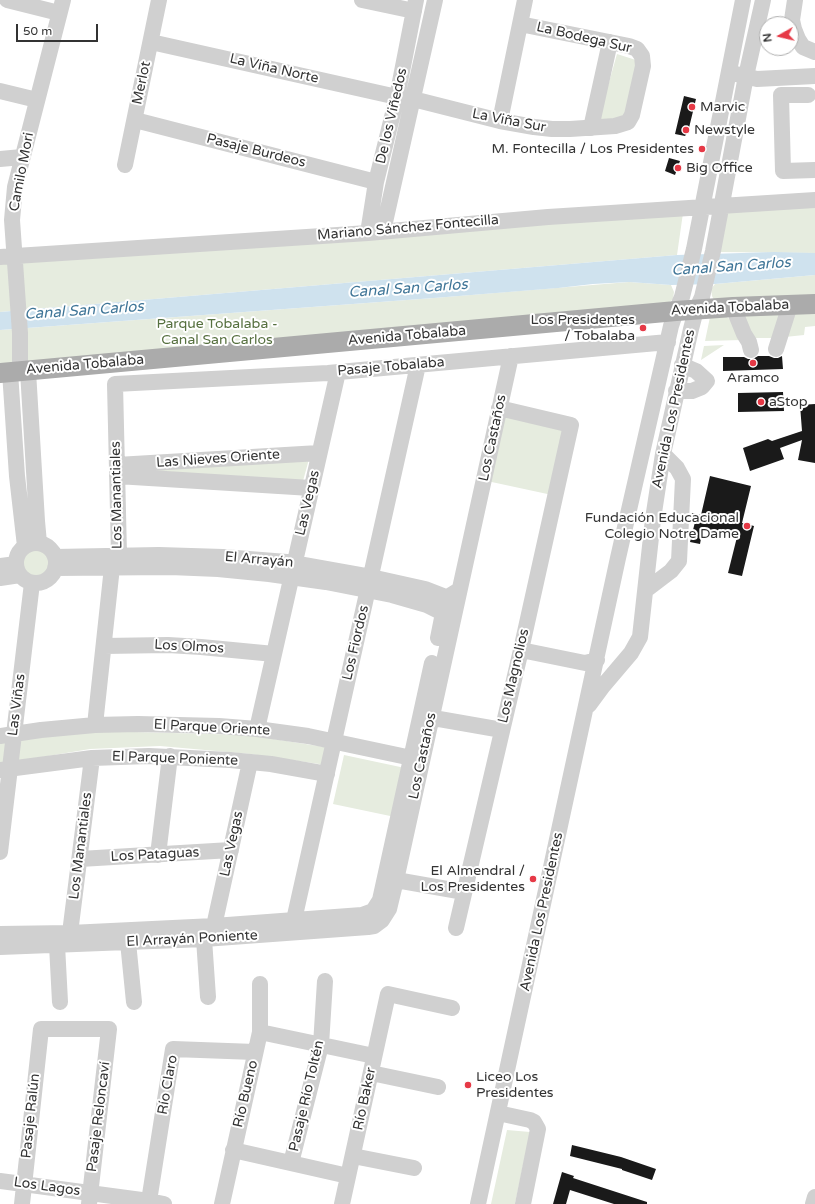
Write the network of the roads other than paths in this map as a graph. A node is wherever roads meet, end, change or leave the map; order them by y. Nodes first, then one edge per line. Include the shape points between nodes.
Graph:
1 (7, 0) edge
2 (159, 0) edge
3 (362, 0) edge
4 (435, 0) edge
5 (526, 0) edge
6 (743, 0) edge
7 (763, 0) edge
8 (795, 0) edge
9 (61, 6) edge
10 (415, 6) edge
11 (520, 24) junction
12 (151, 42) junction
13 (610, 42) junction
14 (815, 52) edge
15 (728, 72) junction
16 (746, 76) junction
17 (815, 76) edge
18 (0, 91) edge
19 (808, 95) dead end
20 (405, 98) junction
21 (37, 100) junction
22 (135, 120) junction
23 (500, 121) junction
24 (622, 124) joint
25 (591, 128) junction
26 (22, 157) junction
27 (0, 158) edge
28 (125, 165) dead end
29 (815, 170) edge
30 (376, 182) junction
31 (815, 200) edge
32 (721, 206) junction
33 (702, 207) junction
34 (375, 232) junction
35 (7, 256) edge
36 (699, 301) junction
37 (815, 304) edge
38 (790, 305) junction
39 (733, 307) junction
40 (676, 311) junction
41 (668, 342) junction
42 (776, 349) dead end
43 (751, 350) dead end
44 (510, 356) junction
45 (418, 365) junction
46 (682, 365) junction
47 (661, 371) junction
48 (15, 372) edge
49 (338, 372) junction
50 (114, 384) joint
51 (677, 386) junction
52 (653, 407) junction
53 (499, 408) junction
54 (671, 411) junction
55 (32, 442) junction
56 (16, 443) junction
57 (319, 453) junction
58 (662, 454) junction
59 (117, 471) junction
60 (311, 488) junction
61 (32, 545) junction
62 (116, 561) junction
63 (55, 563) junction
64 (0, 566) edge
65 (293, 570) junction
66 (23, 574) junction
67 (0, 578) edge
68 (369, 583) junction
69 (646, 590) junction
70 (452, 605) junction
71 (104, 646) junction
72 (521, 650) junction
73 (274, 654) junction
74 (597, 660) junction
75 (618, 669) junction
76 (585, 712) junction
77 (426, 716) junction
78 (96, 725) junction
79 (257, 729) junction
80 (502, 730) junction
81 (7, 735) edge
82 (334, 742) junction
83 (170, 756) junction
84 (92, 758) junction
85 (417, 760) junction
86 (250, 762) junction
87 (5, 769) edge
88 (327, 774) junction
89 (231, 850) junction
90 (0, 852) edge
91 (158, 855) junction
92 (80, 859) junction
93 (396, 880) junction
94 (464, 892) junction
95 (378, 916) junction
96 (294, 920) junction
97 (214, 926) junction
98 (456, 928) dead end
99 (70, 933) junction
100 (0, 934) edge
101 (204, 939) junction
102 (128, 942) junction
103 (57, 945) junction
104 (0, 947) edge
105 (325, 981) dead end
106 (260, 984) dead end
107 (208, 997) dead end
108 (60, 1002) dead end
109 (134, 1002) dead end
110 (452, 1008) dead end
111 (109, 1029) joint
112 (260, 1032) junction
113 (321, 1045) junction
114 (255, 1052) junction
115 (374, 1056) junction
116 (371, 1073) junction
117 (438, 1087) dead end
118 (498, 1113) junction
119 (233, 1150) junction
120 (353, 1156) junction
121 (291, 1163) junction
122 (414, 1168) dead end
123 (348, 1176) junction
124 (0, 1181) edge
125 (24, 1184) junction
126 (815, 1197) edge
127 (89, 1198) edge
128 (157, 1202) edge
129 (22, 1204) edge
130 (222, 1204) edge
131 (342, 1204) edge
132 (478, 1204) edge
133 (523, 1204) edge
134 (813, 1204) edge

1 - 9 street
2 - 12 street, Merlot
3 - 10 street
4 - 20 street, De los Viñedos
5 - 11 street
6 - 15 street, Avenida Los Presidentes
7 - 16 street, Avenida Los Presidentes
8 - 14 street via 792,20 794,29 803,47
9 - 21 street, Camilo Mori
10 - 20 street, De los Viñedos
11 - 13 street, La Bodega Sur
11 - 23 street
12 - 20 street, La Viña Norte
12 - 22 street, Merlot
13 - 24 street, La Bodega Sur via 637,49 643,62 632,114 628,122
13 - 25 street
15 - 16 street
15 - 33 street, Avenida Los Presidentes
16 - 17 street via 757,79
16 - 32 street, Avenida Los Presidentes
18 - 21 street
19 - 29 street via 781,95 783,171
20 - 23 street, La Viña Sur
20 - 30 street, De los Viñedos
20 - 34 street, De los Viñedos
21 - 26 street, Camilo Mori
22 - 28 street, Merlot
22 - 30 street, Pasaje Burdeos
23 - 25 street, La Viña Sur via 548,129
24 - 25 street, La Viña Sur
26 - 27 street
26 - 35 street, Camilo Mori
30 - 34 street, De los Viñedos
31 - 32 street, Mariano Sánchez Fontecilla
32 - 33 street, Mariano Sánchez Fontecilla
32 - 36 street, Avenida Los Presidentes
33 - 34 street, Mariano Sánchez Fontecilla
33 - 40 street, Avenida Los Presidentes via 694,249
34 - 35 street, Mariano Sánchez Fontecilla
35 - 48 street, Camilo Mori via 18,307 20,333
36 - 39 main road, Avenida Tobalaba
36 - 40 main road, Avenida Tobalaba
36 - 46 street, Avenida Los Presidentes
37 - 38 main road, Avenida Tobalaba
38 - 39 main road, Avenida Tobalaba
38 - 42 street
39 - 43 street
40 - 41 street, Avenida Los Presidentes
40 - 48 main road, Avenida Tobalaba
41 - 44 street, Pasaje Tobalaba
41 - 47 street, Avenida Los Presidentes
44 - 45 street, Pasaje Tobalaba
44 - 53 street, Los Castaños
45 - 49 street, Pasaje Tobalaba
45 - 68 street, Los Fiordos
46 - 51 street, Avenida Los Presidentes
46 - 51 street via 696,371 707,381 702,387 692,391
47 - 51 street via 662,375
47 - 52 street, Avenida Los Presidentes
48 - 55 street
48 - 56 street
49 - 50 street, Pasaje Tobalaba
49 - 57 street, Las Vegas
50 - 59 street, Los Manantiales
51 - 54 street, Avenida Los Presidentes
52 - 54 street via 663,404
52 - 74 street, Avenida Los Presidentes
53 - 70 street, Los Castaños
53 - 72 street, Los Magnolios via 571,425
54 - 58 street, Avenida Los Presidentes
55 - 56 street
55 - 61 street via 37,521
56 - 61 street via 17,476
57 - 59 street, Las Nieves Oriente
57 - 60 street, Las Vegas
58 - 69 street, Avenida Los Presidentes
58 - 69 street via 677,468 683,479 679,561 672,571
59 - 60 street
59 - 62 street, Los Manantiales
60 - 65 street, Las Vegas
61 - 63 street via 46,545 52,550
61 - 66 street via 20,551 17,557
62 - 63 street, El Arrayán
62 - 65 street, El Arrayán via 198,556
62 - 71 street, Los Manantiales
63 - 66 street via 52,575 40,583
64 - 66 street
65 - 68 street, El Arrayán
65 - 73 street, Las Vegas
66 - 67 street
66 - 81 street, Las Viñas
68 - 70 street, El Arrayán via 428,605
68 - 82 street, Los Fiordos
69 - 75 street, Avenida Los Presidentes via 640,637
70 - 77 street, Los Castaños
71 - 73 street, Los Olmos via 168,645
71 - 78 street, Los Manantiales
72 - 74 street via 585,663
72 - 80 street, Los Magnolios
73 - 79 street, Las Vegas
74 - 75 street via 609,670
74 - 76 street, Avenida Los Presidentes
75 - 76 street, Avenida Los Presidentes
76 - 118 street, Avenida Los Presidentes
77 - 80 street
77 - 85 street, Los Castaños
78 - 79 street, El Parque Oriente via 181,724
78 - 81 street, El Parque Oriente
79 - 82 street, El Parque Oriente
80 - 94 street, Los Magnolios
81 - 87 street, Las Viñas
82 - 85 street, El Parque Oriente
82 - 88 street, Los Fiordos
83 - 84 street, El Parque Poniente
83 - 86 street, El Parque Poniente
83 - 91 street
84 - 87 street, El Parque Poniente
84 - 92 street, Los Manantiales
85 - 93 street, Los Castaños
85 - 95 street, Los Castaños
86 - 88 street, El Parque Poniente
86 - 89 street, Las Vegas
87 - 90 street, Las Viñas
88 - 96 street, Los Fiordos
89 - 91 street, Los Pataguas
89 - 97 street, Las Vegas
91 - 92 street, Los Pataguas
92 - 99 street, Los Manantiales
93 - 94 street
93 - 95 street, Los Castaños via 389,909
94 - 98 street, Los Magnolios
95 - 96 street, El Arrayán Poniente
95 - 101 street, El Arrayán Poniente via 374,926 368,927
96 - 97 street, El Arrayán Poniente
97 - 99 street, El Arrayán Poniente
99 - 100 street, El Arrayán Poniente
101 - 102 street, El Arrayán Poniente
101 - 107 street
102 - 103 street, El Arrayán Poniente
102 - 109 street
103 - 104 street, El Arrayán Poniente
103 - 108 street
105 - 113 street, Pasaje Río Toltén
106 - 112 street, Río Bueno
110 - 115 street, Río Baker via 388,994
111 - 125 street, Pasaje Ralún via 41,1028
111 - 127 street, Pasaje Reloncaví
112 - 113 street
112 - 114 street, Río Bueno
113 - 115 street
113 - 121 street, Pasaje Río Toltén
114 - 119 street, Río Bueno
114 - 128 street, Río Claro via 173,1049
115 - 116 street, Río Baker
116 - 117 street
116 - 120 street, Río Baker
118 - 132 street, Avenida Los Presidentes
118 - 133 street via 530,1120 538,1129
119 - 121 street
119 - 130 street, Río Bueno
120 - 122 street
120 - 123 street, Río Baker
121 - 123 street
123 - 131 street, Río Baker
124 - 125 street, Los Lagos
125 - 127 street, Los Lagos
125 - 129 street, Pasaje Ralún
126 - 134 street
127 - 128 street, Los Lagos

